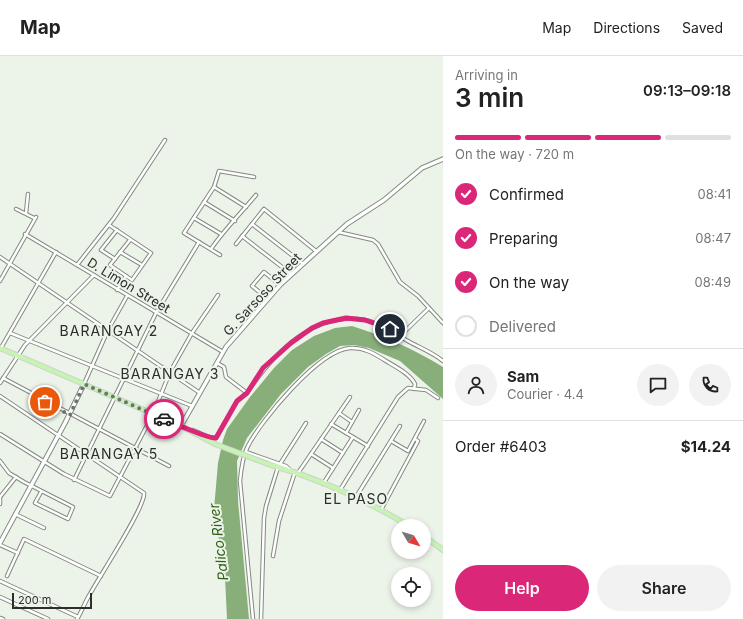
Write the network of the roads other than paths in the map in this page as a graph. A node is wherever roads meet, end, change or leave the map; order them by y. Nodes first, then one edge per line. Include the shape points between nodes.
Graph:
1 (166, 140) dead end
2 (443, 159) edge
3 (254, 177) dead end
4 (214, 187) junction
5 (28, 194) dead end
6 (256, 195) dead end
7 (204, 202) junction
8 (246, 206) junction
9 (16, 209) dead end
10 (26, 213) junction
11 (194, 218) junction
12 (235, 221) junction
13 (252, 224) junction
14 (109, 225) junction
15 (117, 230) junction
16 (338, 232) junction
17 (25, 234) junction
18 (221, 234) junction
19 (242, 236) junction
20 (130, 240) junction
21 (199, 242) junction
22 (236, 244) dead end
23 (211, 250) junction
24 (316, 251) junction
25 (56, 252) junction
26 (120, 252) junction
27 (220, 255) dead end
28 (0, 257) edge
29 (115, 259) junction
30 (10, 263) junction
31 (302, 263) junction
32 (77, 265) junction
33 (142, 266) junction
34 (291, 274) junction
35 (94, 275) junction
36 (126, 276) junction
37 (0, 280) edge
38 (39, 282) junction
39 (280, 285) junction
40 (117, 290) junction
41 (218, 294) dead end
42 (127, 296) junction
43 (268, 299) junction
44 (69, 302) junction
45 (429, 308) junction
46 (156, 313) junction
47 (443, 323) edge
48 (108, 330) junction
49 (10, 333) junction
50 (192, 333) junction
51 (400, 336) junction
52 (29, 341) junction
53 (1, 348) edge
54 (137, 350) junction
55 (223, 352) junction
56 (18, 355) junction
57 (443, 361) edge
58 (216, 363) junction
59 (92, 366) junction
60 (170, 372) junction
61 (3, 378) junction
62 (124, 379) junction
63 (0, 383) edge
64 (84, 384) junction
65 (414, 389) junction
66 (161, 392) junction
67 (200, 393) junction
68 (247, 393) junction
69 (0, 396) edge
70 (350, 397) dead end
71 (115, 398) junction
72 (438, 398) dead end
73 (192, 406) junction
74 (359, 410) dead end
75 (339, 413) junction
76 (153, 414) junction
77 (70, 415) junction
78 (424, 421) dead end
79 (352, 422) junction
80 (306, 423) dead end
81 (331, 424) junction
82 (182, 426) junction
83 (400, 426) dead end
84 (99, 430) junction
85 (190, 430) junction
86 (346, 433) junction
87 (0, 434) edge
88 (59, 435) junction
89 (352, 437) junction
90 (321, 439) junction
91 (414, 439) junction
92 (391, 441) junction
93 (368, 446) junction
94 (135, 449) junction
95 (246, 452) junction
96 (342, 453) junction
97 (87, 454) junction
98 (311, 454) junction
99 (0, 461) edge
100 (43, 462) junction
101 (4, 466) junction
102 (169, 466) dead end
103 (279, 466) junction
104 (333, 468) junction
105 (0, 470) edge
106 (297, 472) junction
107 (120, 476) junction
108 (16, 477) junction
109 (74, 480) junction
110 (323, 484) junction
111 (30, 486) junction
112 (340, 491) junction
113 (41, 492) junction
114 (0, 497) edge
115 (356, 498) junction
116 (0, 504) edge
117 (381, 510) junction
118 (15, 514) junction
119 (397, 519) edge
120 (44, 528) dead end
121 (431, 541) edge
122 (0, 544) edge
123 (443, 550) edge
124 (18, 553) junction
125 (273, 556) dead end
126 (7, 576) dead end
127 (100, 576) junction
128 (0, 581) edge
129 (0, 598) edge
130 (0, 618) edge
131 (78, 618) edge
132 (3, 619) edge
133 (48, 619) edge
134 (253, 619) edge
135 (261, 619) edge

1 - 14 street
2 - 16 street, G. Sarsoso Street via 422,168 384,200
3 - 4 street via 219,171
4 - 7 street
4 - 8 street
5 - 10 street
6 - 8 street
7 - 11 street
7 - 12 street
8 - 12 street
9 - 10 street
10 - 17 street via 35,217
11 - 18 street
11 - 21 street via 184,233
12 - 18 street
13 - 19 street
13 - 24 street via 264,209
13 - 31 street
14 - 15 street
14 - 32 street
15 - 20 street
15 - 29 street via 101,250
16 - 24 street, G. Sarsoso Street
16 - 45 street via 373,240 378,244 400,282
17 - 25 street, D. Limon Street
17 - 30 street
18 - 23 street
19 - 22 street
19 - 34 street
20 - 26 street
20 - 33 street via 151,253
21 - 23 street
21 - 46 street
23 - 27 street
24 - 31 street, G. Sarsoso Street
25 - 32 street, D. Limon Street
25 - 38 street
26 - 29 street
26 - 33 street
28 - 30 street
29 - 36 street via 110,265
30 - 37 street
30 - 38 street
31 - 34 street, G. Sarsoso Street
32 - 35 street, D. Limon Street
33 - 36 street via 132,280
34 - 39 street, G. Sarsoso Street
35 - 40 street, D. Limon Street
35 - 44 street
36 - 40 street
38 - 44 street
38 - 49 street
39 - 43 street, G. Sarsoso Street
39 - 43 street via 264,272 252,286
40 - 42 street, D. Limon Street
41 - 50 street
42 - 46 street, D. Limon Street
42 - 48 street
43 - 55 street, G. Sarsoso Street
44 - 48 street
44 - 52 street
45 - 47 street
45 - 51 street
46 - 50 street, D. Limon Street
46 - 54 street
48 - 54 street
48 - 59 street
49 - 52 street
49 - 53 street
50 - 55 street, D. Limon Street
50 - 60 street
51 - 57 street
51 - 68 street via 390,329 365,320 346,318 323,323 278,353 263,368
52 - 56 street
52 - 59 street
53 - 56 main road
54 - 60 street
54 - 62 street
55 - 58 street, G. Sarsoso Street
56 - 61 street
56 - 64 main road
58 - 67 street, G. Sarsoso Street
58 - 68 street via 224,367 226,377
59 - 62 street
59 - 64 street
60 - 66 street
60 - 67 street
61 - 63 street
61 - 77 street
62 - 66 street
62 - 71 street
64 - 71 main road
64 - 77 street
65 - 72 street via 426,390
65 - 93 street via 408,388 398,397
65 - 95 street via 413,381 408,376 368,350 348,348 337,352 307,374 282,400 257,431
66 - 73 street
66 - 76 street
67 - 73 street, G. Sarsoso Street
68 - 85 street via 237,401 216,438
69 - 88 street
70 - 75 street
71 - 76 main road
71 - 84 street
73 - 82 street, G. Sarsoso Street
74 - 79 street
75 - 79 street
75 - 81 street
76 - 82 main road
76 - 94 street
77 - 84 street
77 - 88 street
78 - 91 street
79 - 86 street
80 - 103 street
81 - 86 street
81 - 90 street
82 - 85 main road
83 - 92 street
84 - 94 street
84 - 97 street
85 - 103 main road, bridge via 215,444
86 - 89 street
87 - 100 street
88 - 97 street
88 - 100 street
89 - 93 street
89 - 96 street
90 - 96 street
90 - 98 street
91 - 92 street via 407,451
91 - 117 street via 418,441
92 - 115 street
93 - 112 street
94 - 102 street
94 - 107 street
95 - 103 street
95 - 134 street via 240,469 240,481
96 - 104 street
97 - 107 street
97 - 109 street
98 - 104 street
98 - 106 street
99 - 101 street
100 - 109 street
100 - 111 street
101 - 105 street
101 - 108 street
103 - 106 main road
103 - 135 street via 264,518
104 - 110 street
106 - 110 main road
106 - 125 street via 279,521
107 - 109 street via 110,496
107 - 127 street via 144,493 144,497 134,520
108 - 111 street
108 - 114 street
110 - 112 main road
111 - 113 street
111 - 118 street
112 - 115 main road
113 - 113 street via 73,507 68,519 35,503
114 - 116 street
115 - 117 main road
117 - 119 main road
118 - 120 street
118 - 122 street
121 - 123 main road
122 - 124 street
124 - 126 street
124 - 127 street via 24,539
127 - 131 street
128 - 131 street
129 - 133 street
130 - 132 street

